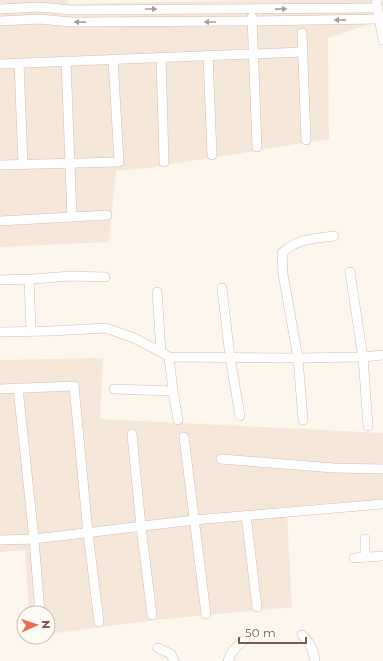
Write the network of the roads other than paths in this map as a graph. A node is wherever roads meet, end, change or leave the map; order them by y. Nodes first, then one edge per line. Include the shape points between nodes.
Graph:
1 (377, 4) edge
2 (0, 9) edge
3 (102, 9) junction
4 (124, 9) junction
5 (251, 9) junction
6 (379, 19) junction
7 (0, 21) edge
8 (252, 21) junction
9 (102, 22) junction
10 (125, 22) junction
11 (302, 33) dead end
12 (383, 40) edge
13 (303, 52) junction
14 (254, 54) junction
15 (208, 55) junction
16 (161, 57) junction
17 (113, 59) junction
18 (66, 61) junction
19 (19, 63) junction
20 (0, 64) edge
21 (306, 140) dead end
22 (257, 147) dead end
23 (212, 155) dead end
24 (164, 162) dead end
25 (70, 164) junction
26 (0, 165) edge
27 (23, 165) junction
28 (107, 214) dead end
29 (72, 217) junction
30 (0, 221) edge
31 (334, 236) dead end
32 (350, 272) dead end
33 (105, 276) dead end
34 (29, 279) junction
35 (0, 280) edge
36 (222, 288) dead end
37 (157, 292) dead end
38 (31, 331) junction
39 (0, 332) edge
40 (161, 352) junction
41 (383, 355) edge
42 (169, 357) junction
43 (363, 357) junction
44 (230, 358) junction
45 (298, 358) junction
46 (0, 388) edge
47 (18, 388) junction
48 (114, 388) dead end
49 (173, 391) junction
50 (240, 416) dead end
51 (178, 420) dead end
52 (303, 420) dead end
53 (368, 426) dead end
54 (132, 434) dead end
55 (184, 437) dead end
56 (221, 459) dead end
57 (383, 469) edge
58 (383, 504) edge
59 (246, 515) junction
60 (194, 520) junction
61 (141, 527) junction
62 (88, 533) junction
63 (34, 539) junction
64 (364, 539) dead end
65 (0, 540) edge
66 (383, 556) edge
67 (365, 557) junction
68 (354, 558) dead end
69 (39, 605) edge
70 (258, 607) dead end
71 (206, 614) dead end
72 (152, 615) dead end
73 (99, 622) dead end
74 (302, 635) dead end
75 (245, 640) dead end
76 (158, 648) dead end
77 (174, 661) edge
78 (228, 661) edge
79 (315, 661) edge

5 -> 1 street
1 - 6 street
2 - 3 street
3 - 4 street
3 - 9 street
4 -> 5 street
4 - 10 street
5 - 8 street
6 -> 8 street
6 - 12 street
9 -> 7 street via 39,19
8 -> 10 street
8 - 14 street
9 - 10 street
11 - 13 street
13 - 14 street
13 - 21 street
14 - 15 street
14 - 22 street
15 - 16 street
15 - 23 street
16 - 17 street
16 - 24 street
17 - 18 street
17 - 25 street via 119,162
18 - 19 street
18 - 25 street
19 - 20 street
19 - 27 street
25 - 27 street
25 - 29 street
26 - 27 street
28 - 29 street
29 - 30 street
31 - 45 street via 304,240 282,253 283,274
32 - 43 street
33 - 34 street
34 - 35 street
34 - 38 street
36 - 44 street
37 - 40 street
38 - 39 street
38 - 40 street via 106,328 134,338
40 - 42 street
41 - 43 street
42 - 44 street
42 - 49 street
43 - 45 street
43 - 53 street
44 - 45 street
44 - 50 street
45 - 52 street
46 - 47 street
47 - 62 street via 74,386
47 - 63 street
48 - 49 street
49 - 51 street
54 - 61 street
55 - 60 street
56 - 57 street via 334,468
58 - 59 street
59 - 60 street
59 - 70 street
60 - 61 street
60 - 71 street
61 - 62 street
61 - 72 street
62 - 63 street
62 - 73 street
63 - 65 street
63 - 69 street
64 - 67 street
66 - 67 street
67 - 68 street
74 - 79 street via 314,652
75 - 78 street via 234,649
76 - 77 street via 171,654

